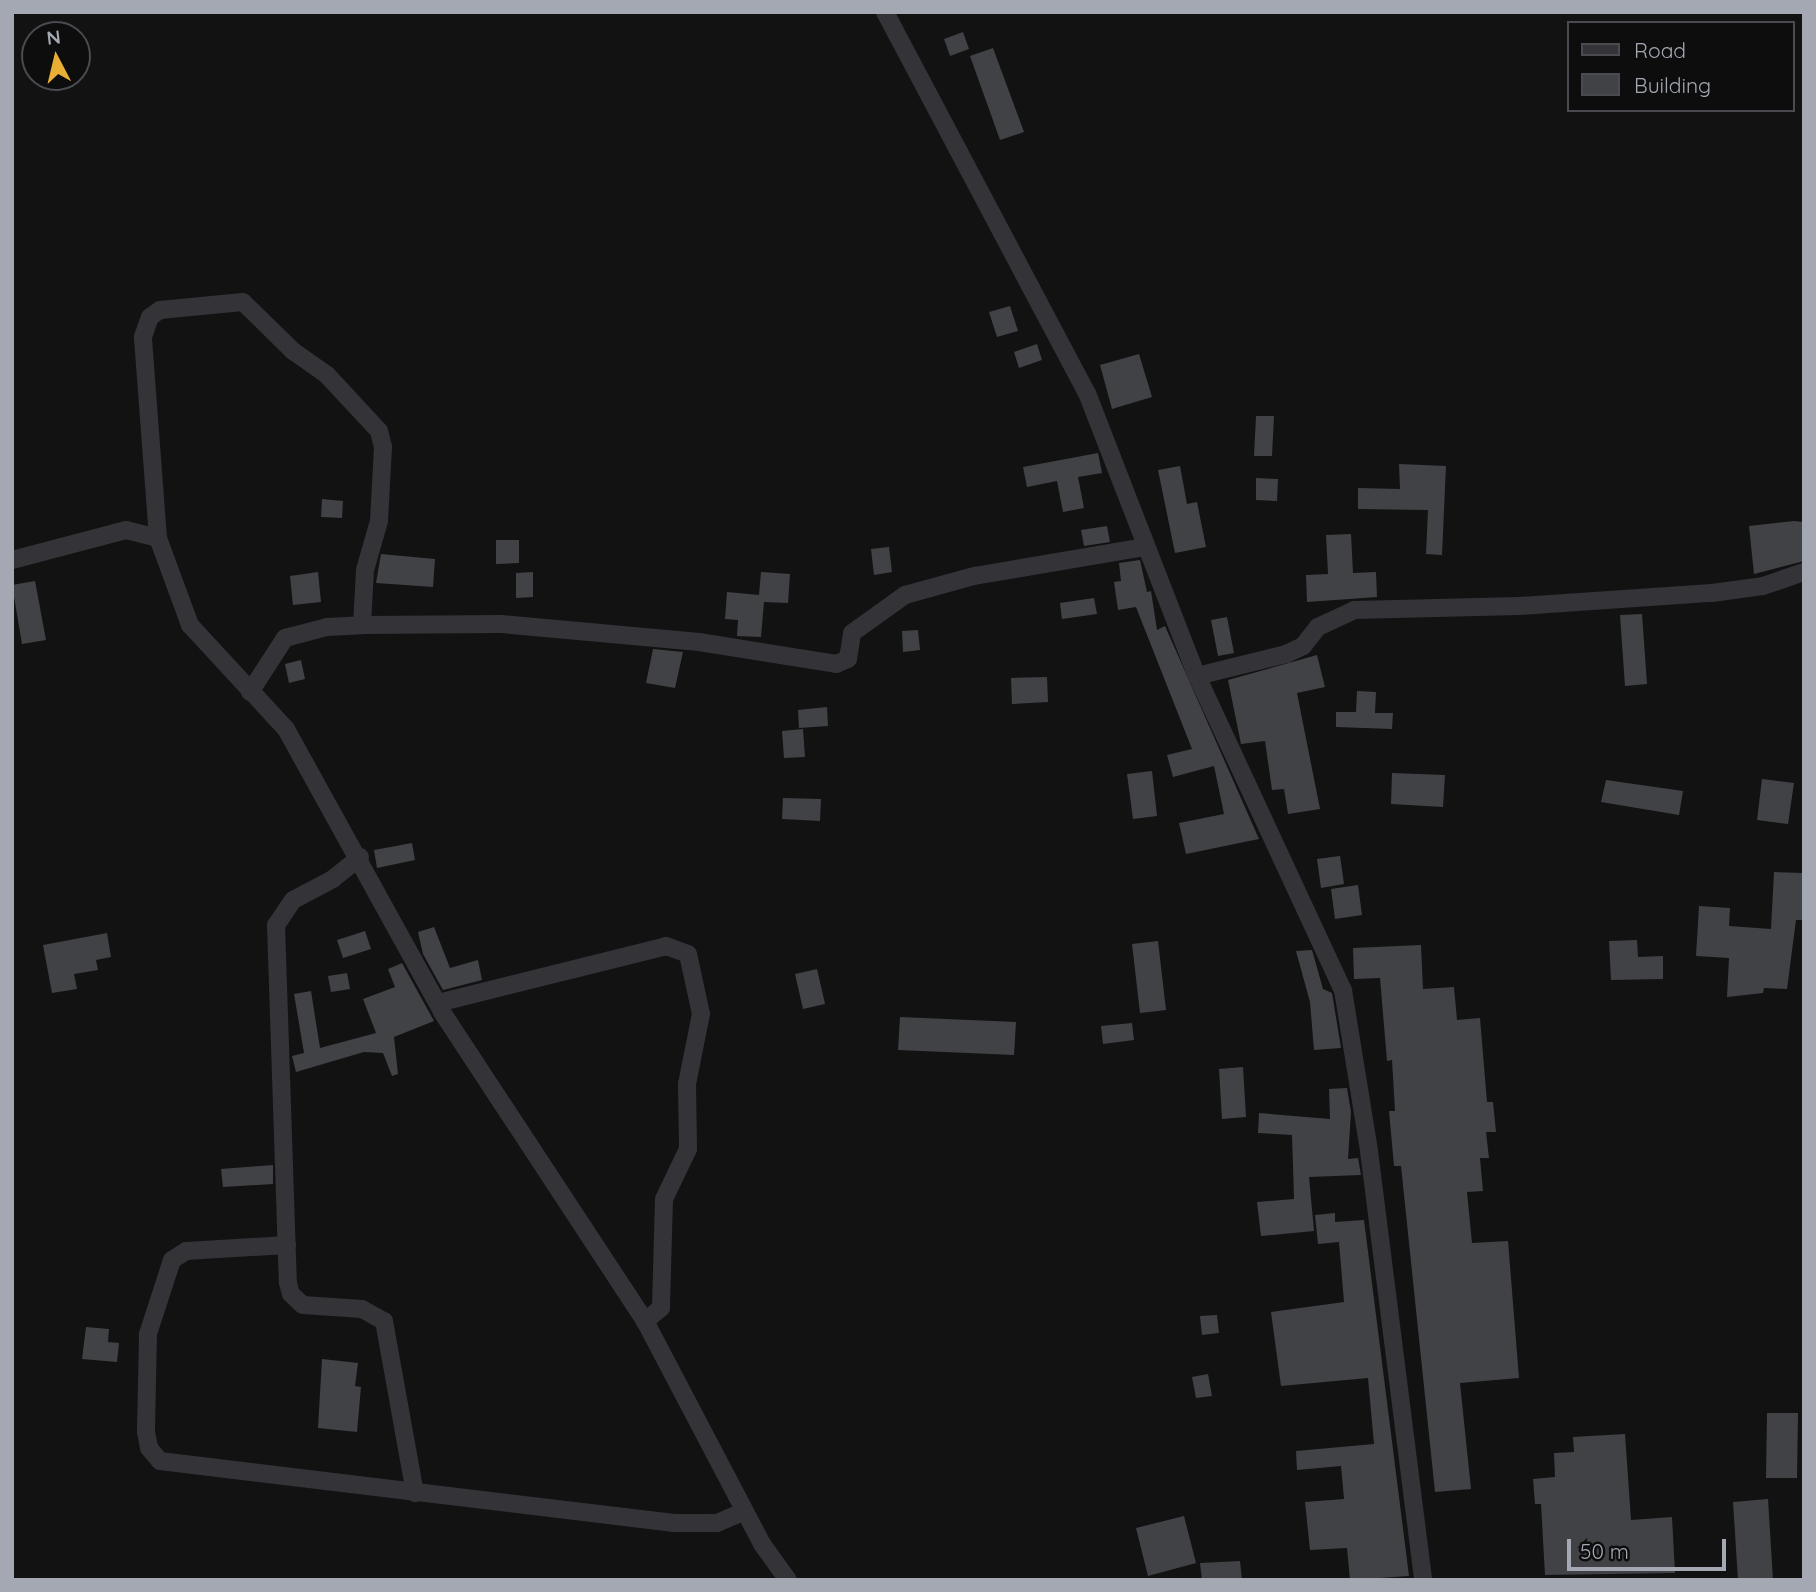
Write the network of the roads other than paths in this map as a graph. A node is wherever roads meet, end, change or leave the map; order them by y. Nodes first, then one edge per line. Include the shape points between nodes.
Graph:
1 (885, 12) edge
2 (158, 538) junction
3 (1146, 547) junction
4 (12, 560) edge
5 (1804, 572) edge
6 (362, 625) junction
7 (1197, 676) junction
8 (250, 692) junction
9 (359, 857) junction
10 (438, 1003) junction
11 (286, 1245) junction
12 (645, 1321) junction
13 (415, 1493) junction
14 (745, 1511) junction
15 (788, 1580) edge
16 (1423, 1580) edge

1 - 3 street via 1087,393
2 - 4 street via 126,530
2 - 6 street via 143,337 160,310 243,302 327,375 379,431 383,447 379,521 365,570
2 - 8 street via 190,625
3 - 6 street via 974,576 905,595 852,633 848,659 836,664 699,642 501,624
3 - 7 street
5 - 7 street via 1763,586 1712,593 1519,606 1354,610 1318,627 1303,646 1286,654
6 - 8 street via 327,627 285,638
7 - 16 street via 1343,990 1369,1151
8 - 9 street via 286,729
9 - 10 street
9 - 11 street via 333,879 293,900 276,925
10 - 12 street
10 - 12 street via 666,946 676,945 688,954 701,1014 687,1084 688,1149 664,1199 662,1308
11 - 13 street via 288,1283 295,1300 303,1305 374,1312 384,1321
11 - 13 street via 186,1251 172,1260 148,1334 149,1448 160,1461 171,1465
12 - 14 street
13 - 14 street via 674,1523 717,1523
14 - 15 street

